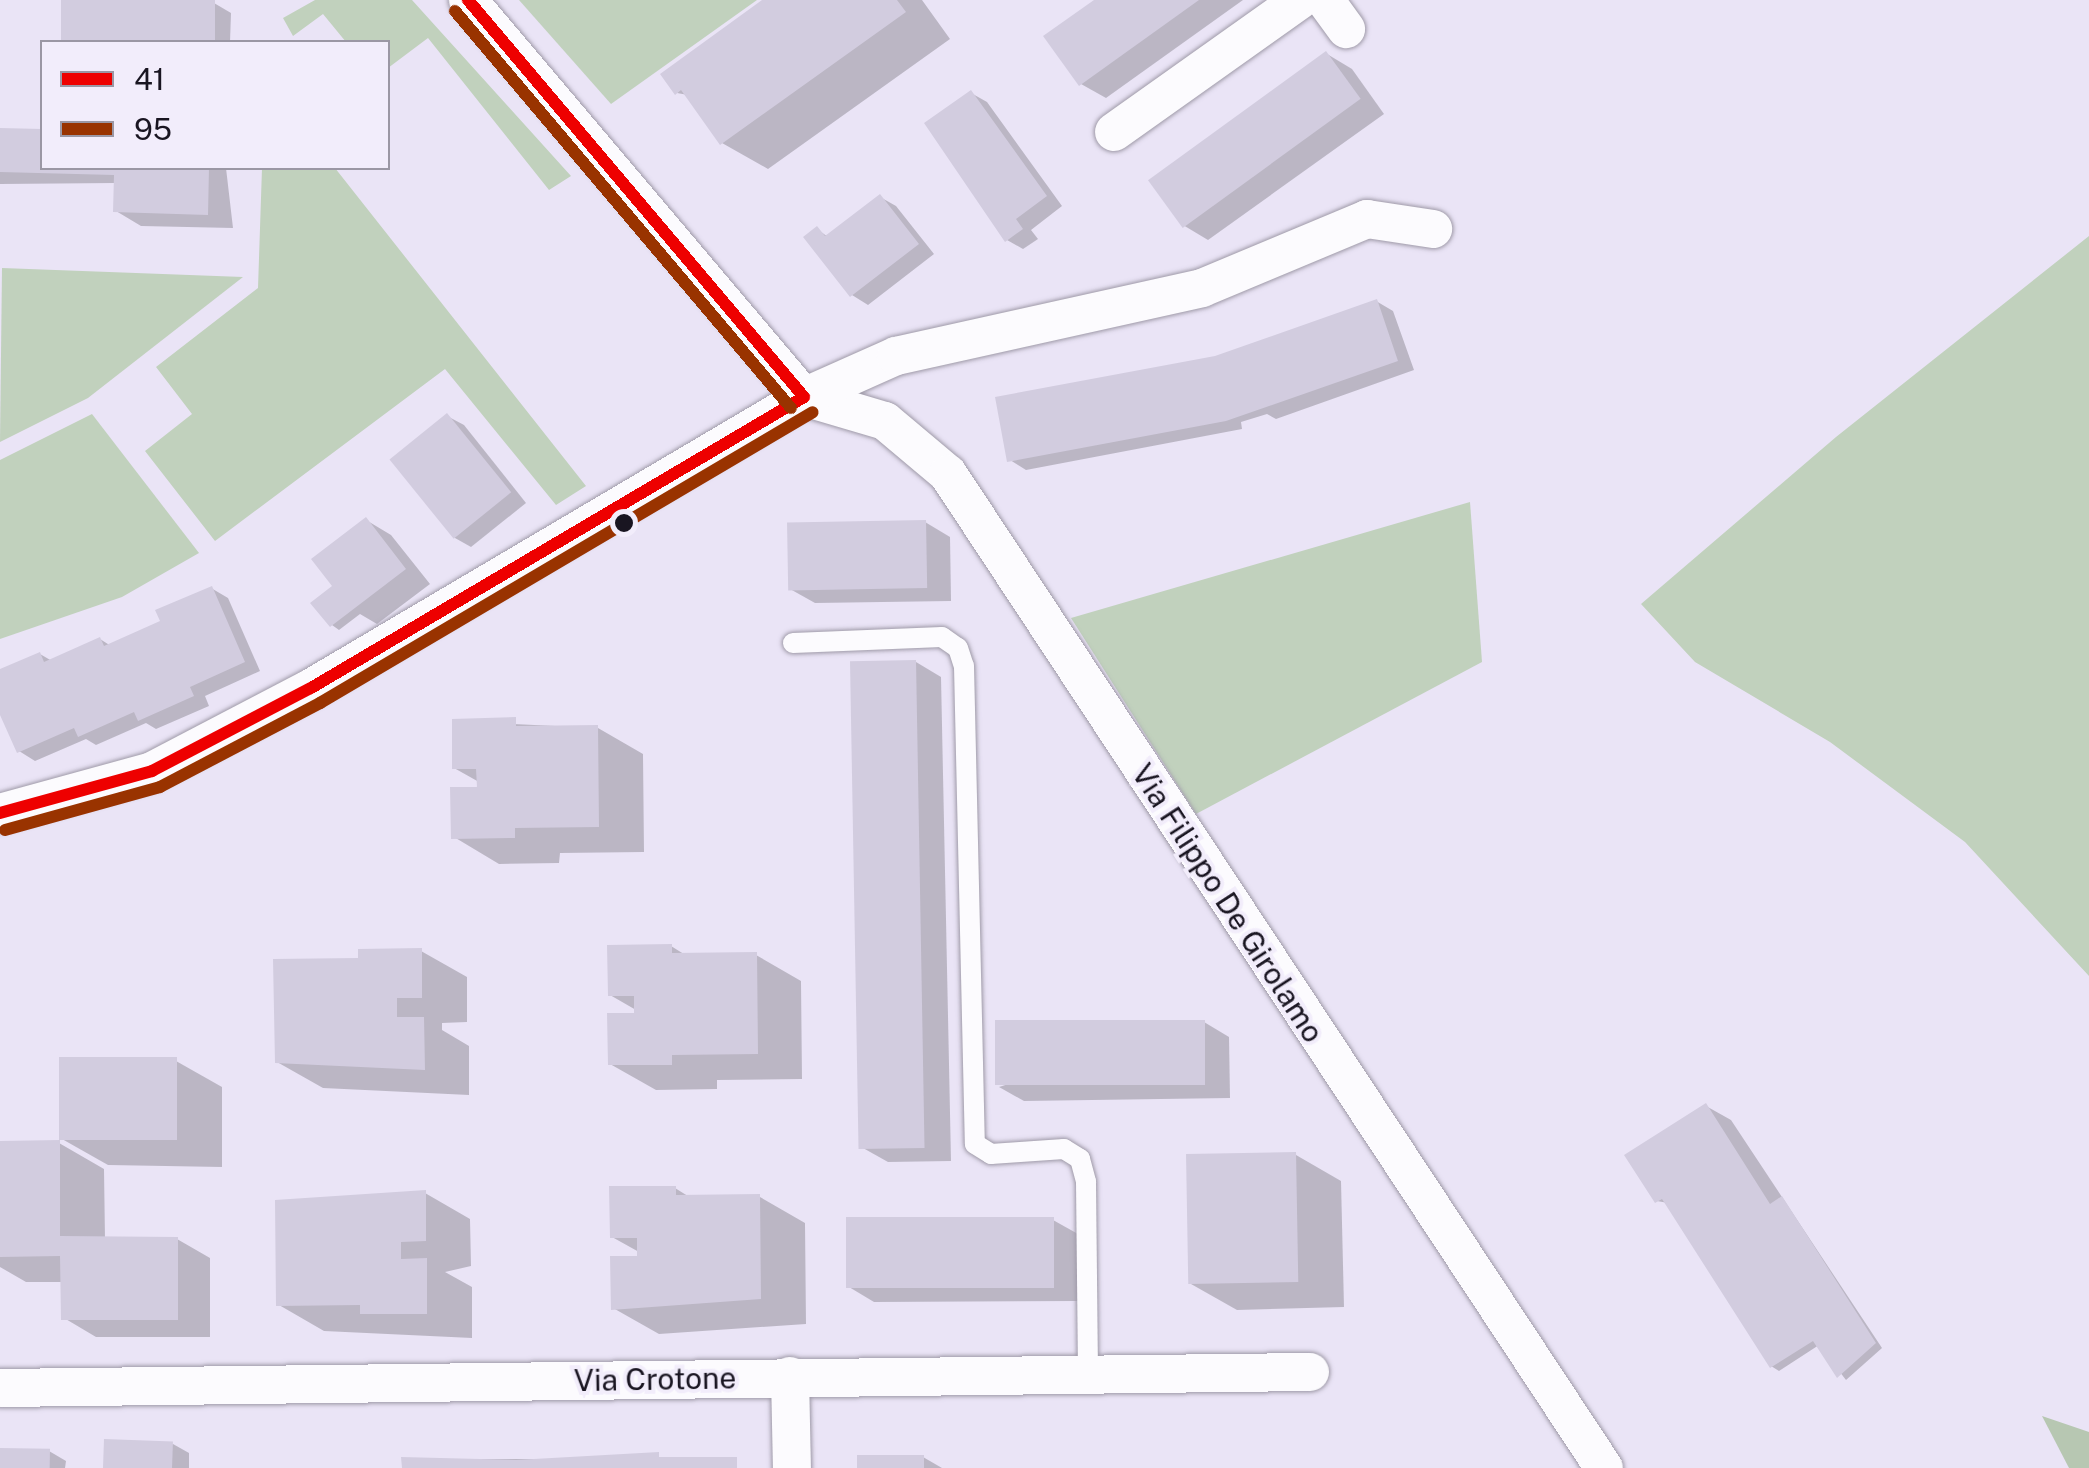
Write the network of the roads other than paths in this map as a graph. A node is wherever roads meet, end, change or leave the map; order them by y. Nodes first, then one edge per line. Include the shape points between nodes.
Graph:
1 (468, 0) edge
2 (1300, 0) edge
3 (1114, 132) dead end
4 (1433, 229) dead end
5 (804, 398) junction
6 (793, 643) dead end
7 (0, 813) edge
8 (1310, 1372) dead end
9 (1088, 1374) junction
10 (790, 1376) junction
11 (0, 1388) edge
12 (792, 1468) edge
13 (1604, 1468) edge

1 - 5 street
2 - 3 street
4 - 5 street via 1367,219 1202,288 896,356
5 - 7 street via 311,688 152,771
5 - 13 street, Via Filippo De Girolamo via 886,421 948,474
6 - 9 lane via 942,636 958,648 964,666 975,1144 991,1154 1064,1149 1080,1159 1086,1182
8 - 9 street, Via Crotone
9 - 10 street, Via Crotone
10 - 11 street, Via Crotone
10 - 12 street

